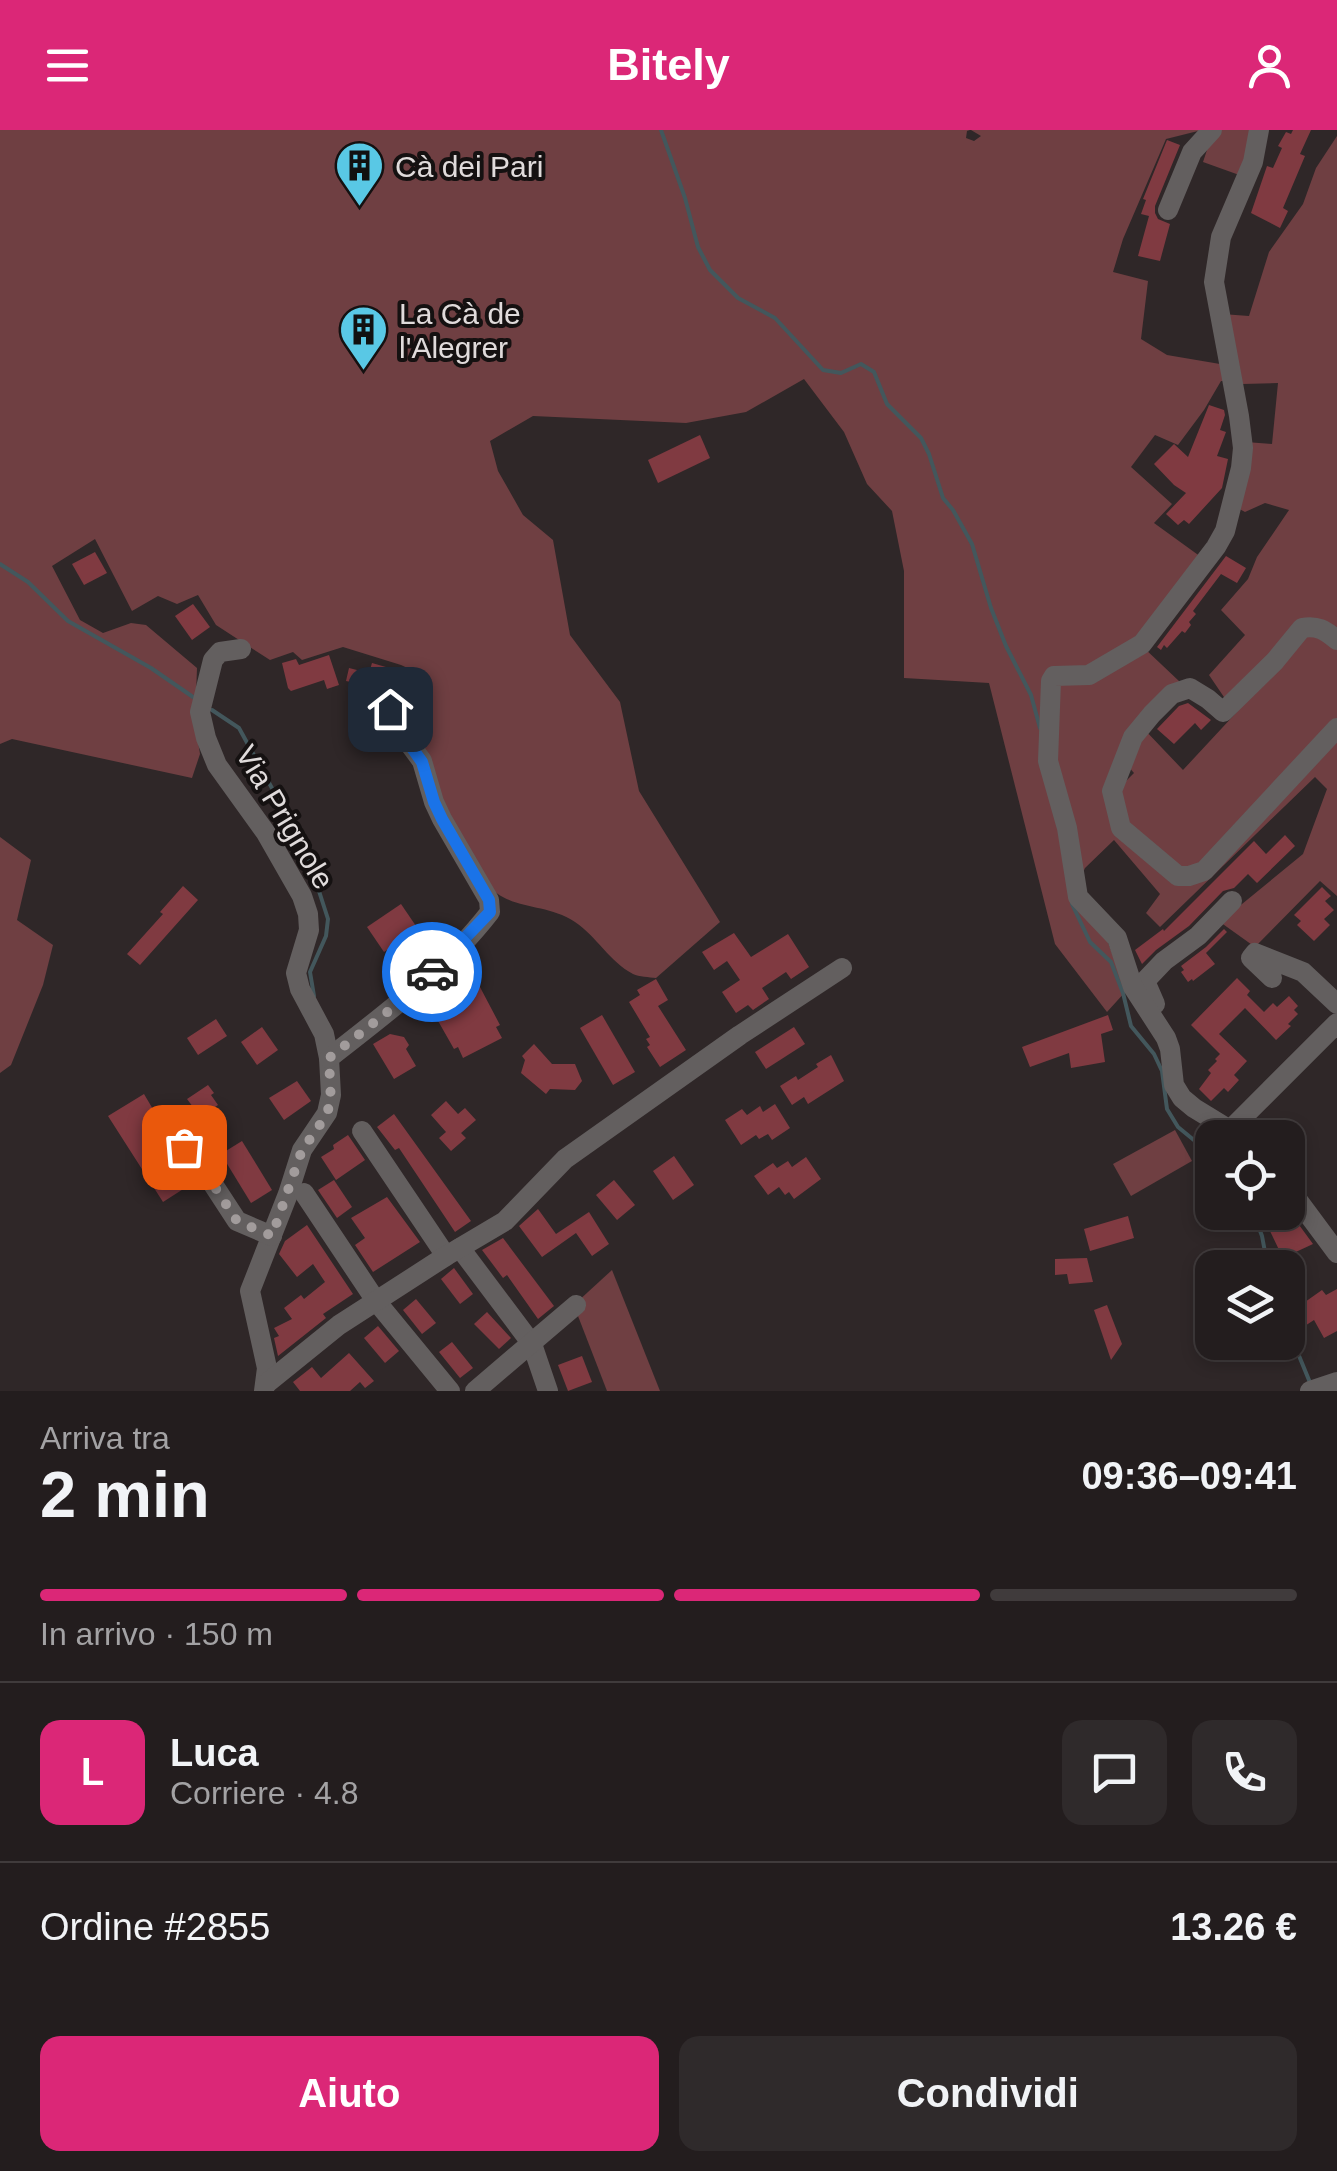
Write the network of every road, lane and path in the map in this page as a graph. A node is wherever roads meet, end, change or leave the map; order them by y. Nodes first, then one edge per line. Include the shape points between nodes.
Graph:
1 (1212, 130) edge
2 (1259, 130) edge
3 (1168, 210) dead end
4 (1337, 640) edge
5 (241, 649) dead end
6 (390, 709) dead end
7 (1337, 728) edge
8 (1232, 901) dead end
9 (842, 968) dead end
10 (1272, 978) dead end
11 (1337, 1004) edge
12 (1337, 1023) edge
13 (1166, 1038) junction
14 (329, 1058) junction
15 (1215, 1120) edge
16 (1249, 1120) edge
17 (169, 1124) dead end
18 (362, 1132) dead end
19 (304, 1194) dead end
20 (1305, 1209) edge
21 (272, 1236) junction
22 (453, 1252) junction
23 (1337, 1253) edge
24 (376, 1302) junction
25 (576, 1305) dead end
26 (532, 1344) junction
27 (265, 1387) edge
28 (450, 1391) edge
29 (476, 1391) edge
30 (548, 1391) edge

1 - 3 street via 1192,152
2 - 13 street via 1253,162 1221,237 1214,282 1242,448 1225,531 1142,644 1089,675 1056,675 1052,681 1048,761 1078,897 1117,938 1133,987
4 - 7 street via 1324,629 1302,628 1223,712 1190,688 1172,694 1133,737 1112,791 1121,828 1178,876 1204,871
5 - 14 street, Via Prignole via 213,660 200,712 217,766 302,896 310,930 296,973
6 - 14 street via 422,762 434,802 490,912 444,962
8 - 13 street via 1145,981
9 - 22 street via 565,1159 506,1221
10 - 11 street via 1250,958 1255,953 1303,972
12 - 16 street
13 - 15 street via 1174,1086
14 - 21 street, Via Prignole via 331,1104 302,1150
17 - 21 street via 237,1221
18 - 22 street
19 - 24 street
20 - 23 street
21 - 27 street, Via Prignole via 250,1292
22 - 24 street
22 - 26 street
24 - 27 street
24 - 28 street
25 - 26 street
26 - 29 street
26 - 30 street

